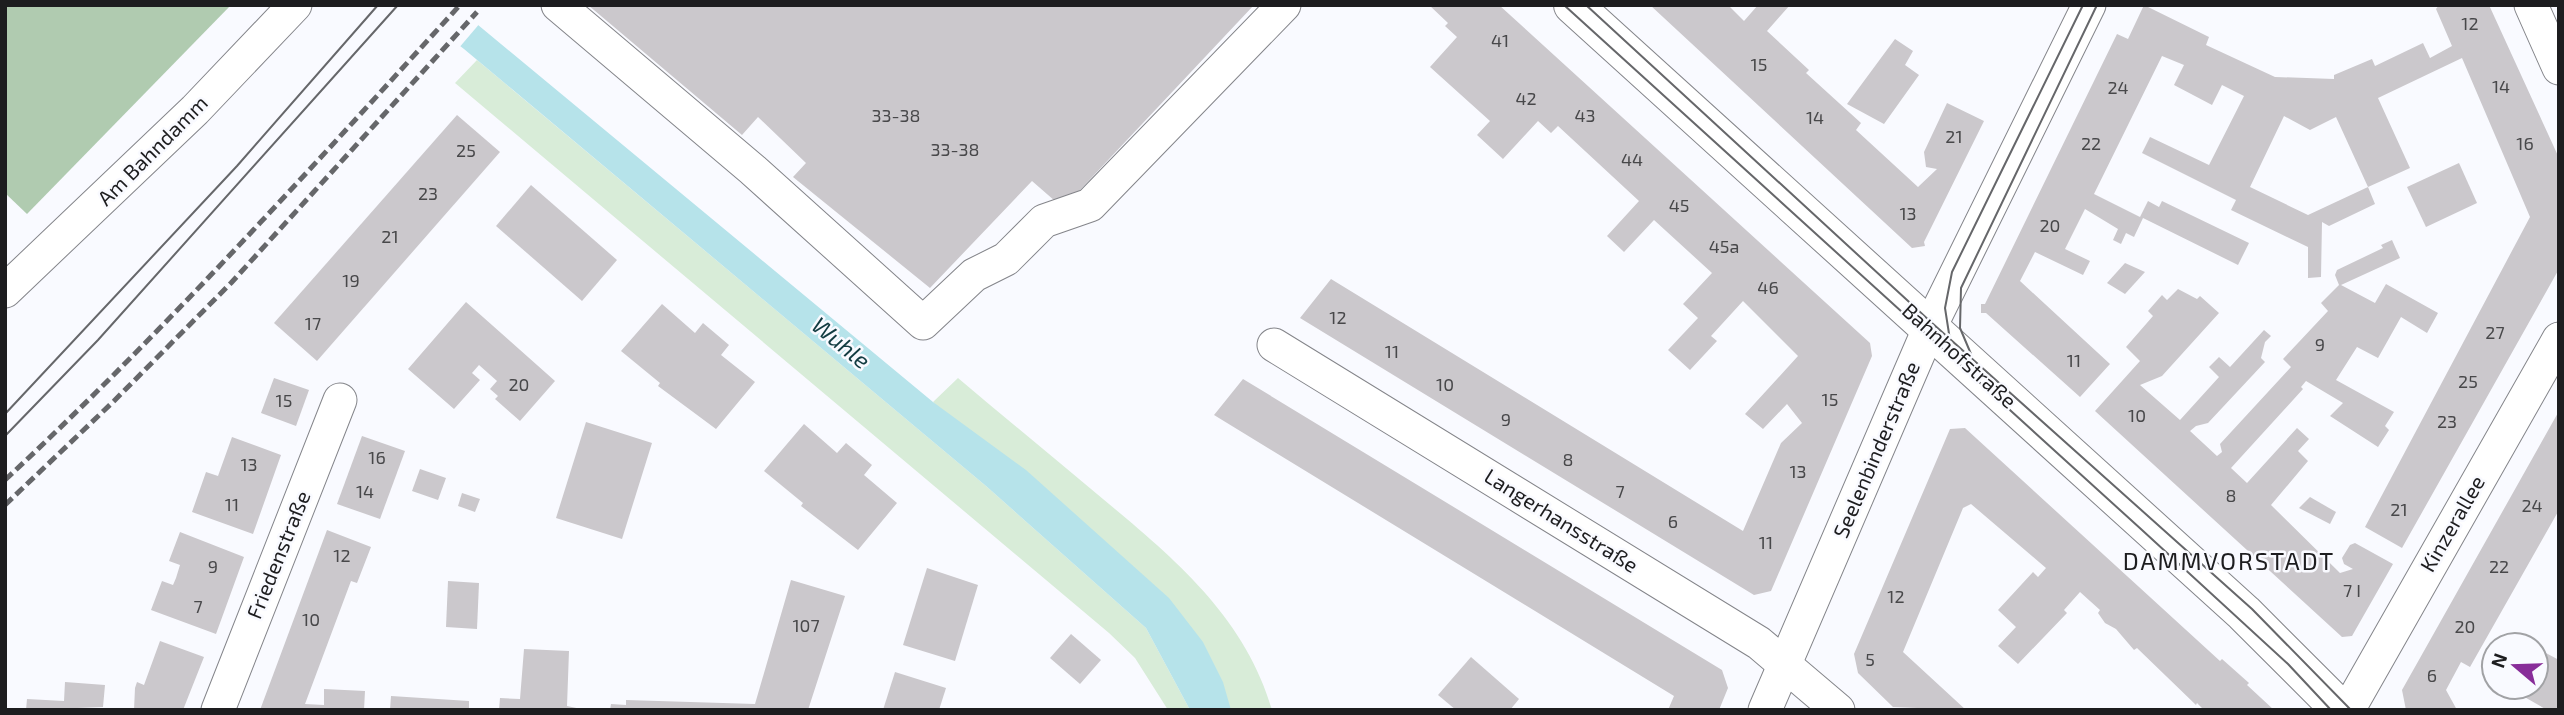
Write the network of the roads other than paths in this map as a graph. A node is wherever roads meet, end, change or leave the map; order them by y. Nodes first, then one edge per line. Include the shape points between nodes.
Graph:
1 (295, 5) edge
2 (558, 5) edge
3 (1284, 5) edge
4 (1573, 5) edge
5 (2089, 5) edge
6 (2531, 5) edge
7 (2559, 68) edge
8 (5, 291) edge
9 (1928, 329) junction
10 (2559, 339) edge
11 (1274, 345) dead end
12 (340, 400) dead end
13 (1785, 663) junction
14 (218, 710) edge
15 (1765, 710) edge
16 (1838, 710) edge
17 (2341, 710) edge
18 (2348, 710) edge

1 - 8 street, Am Bahndamm via 195,110
2 - 3 street via 753,170 923,323 974,275 1006,259 1044,221 1090,205
4 - 9 main road, Bahnhofstraße
5 - 9 street, Seelenbinderstraße
6 - 7 street
9 - 13 street, Seelenbinderstraße
9 - 17 main road, Bahnhofstraße via 2244,613
10 - 18 street, Kinzerallee
11 - 13 street, Langerhansstraße
12 - 14 street, Friedenstraße
13 - 15 street, Seelenbinderstraße
13 - 16 street, Langerhansstraße

